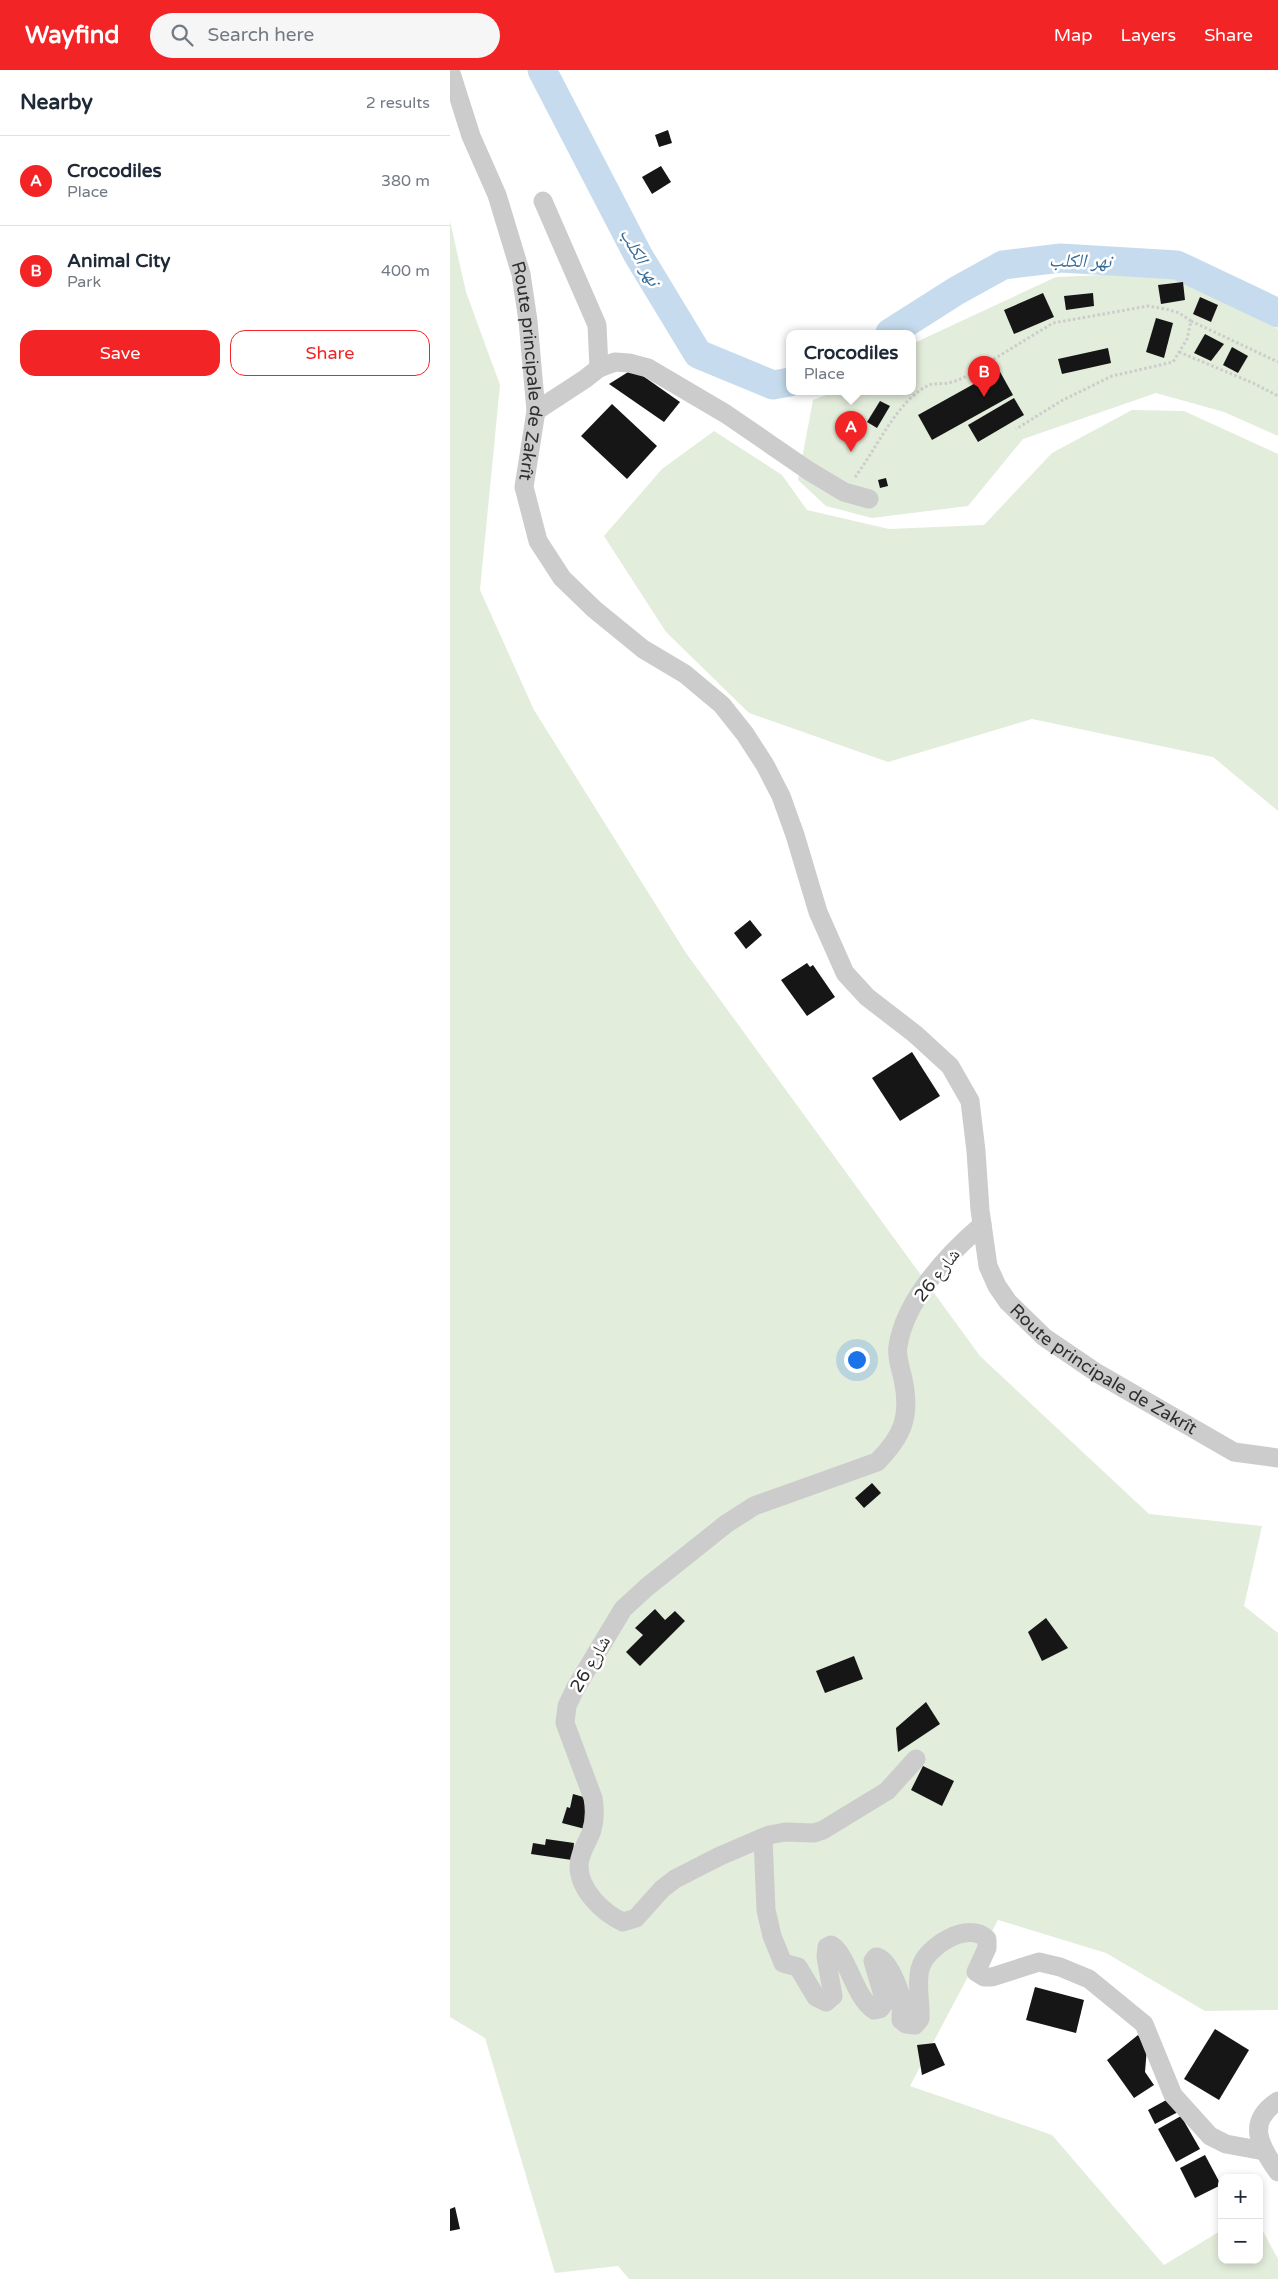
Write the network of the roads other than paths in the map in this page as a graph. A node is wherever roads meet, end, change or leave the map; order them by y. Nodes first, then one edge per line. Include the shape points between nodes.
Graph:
1 (450, 70) edge
2 (544, 201) dead end
3 (599, 368) junction
4 (536, 412) junction
5 (869, 499) dead end
6 (982, 1225) junction
7 (1278, 1458) edge
8 (916, 1759) dead end
9 (763, 1838) junction
10 (1278, 2100) edge
11 (1264, 2151) junction
12 (1277, 2168) edge

1 - 4 street, Route principale de Zakrît via 471,136 497,195 521,274
2 - 3 street via 597,326
3 - 4 street
3 - 5 street via 615,362 648,368 726,414 808,471 844,492
4 - 6 street, Route principale de Zakrît via 524,487 538,541 562,578 594,609 643,649 685,674 722,705 745,734 781,796 818,912 845,973 867,997 950,1066 970,1101
6 - 7 street, Route principale de Zakrît via 988,1266 997,1286 1022,1317 1044,1337 1097,1373 1234,1452
6 - 9 street, شارع 26 via 949,1256 923,1289 904,1325 898,1358 907,1410 902,1430 886,1454 877,1462 754,1506 699,1545 623,1609 567,1706 565,1723 595,1810 592,1831 579,1866 582,1880 593,1898 616,1919 623,1922 636,1918 674,1879
8 - 9 street, شارع 26 via 887,1791 823,1830 785,1832
9 - 11 street via 766,1910 772,1936 783,1963 798,1967 820,2000 826,2002 833,1996 826,1957 827,1947 831,1945 839,1953 865,2001 874,2010 880,2009 885,2002 873,1962 876,1956 880,1957 886,1962 901,1997 901,2020 915,2025 920,2020 920,1968 926,1958 937,1946 960,1933 972,1931 987,1939 976,1972 984,1978 1039,1962 1089,1979 1144,2024 1173,2095 1210,2136 1226,2144
10 - 11 street via 1261,2115 1260,2142
11 - 12 street

